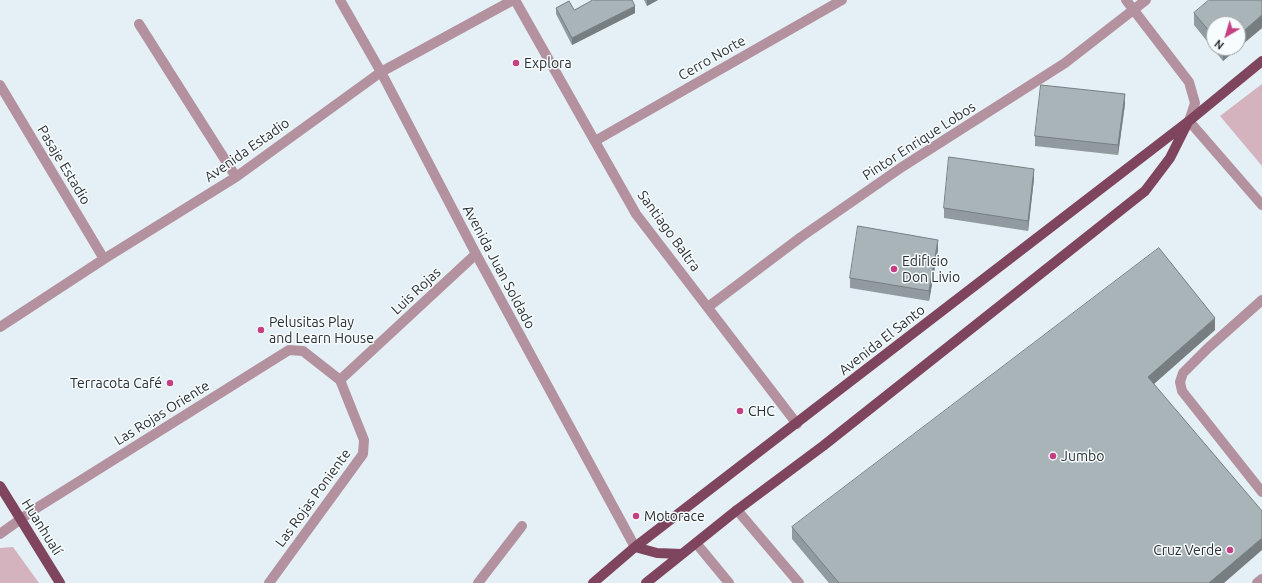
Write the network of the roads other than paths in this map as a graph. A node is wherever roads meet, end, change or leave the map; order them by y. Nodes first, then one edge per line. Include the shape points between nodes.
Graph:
1 (340, 0) edge
2 (514, 0) edge
3 (842, 0) edge
4 (1126, 0) edge
5 (1146, 0) edge
6 (1133, 9) junction
7 (139, 24) dead end
8 (1262, 61) edge
9 (381, 72) junction
10 (0, 85) edge
11 (1189, 121) junction
12 (595, 141) junction
13 (236, 176) junction
14 (1262, 205) edge
15 (476, 254) junction
16 (104, 259) junction
17 (1262, 300) edge
18 (708, 307) junction
19 (0, 327) edge
20 (340, 380) junction
21 (797, 424) junction
22 (0, 486) edge
23 (1262, 492) edge
24 (737, 510) junction
25 (20, 519) junction
26 (522, 526) dead end
27 (0, 534) edge
28 (696, 543) junction
29 (635, 547) junction
30 (682, 554) junction
31 (1262, 579) edge
32 (60, 583) edge
33 (269, 583) edge
34 (478, 583) edge
35 (593, 583) edge
36 (646, 583) edge
37 (729, 583) edge
38 (799, 583) edge
39 (1258, 583) edge

1 - 9 street, Avenida Juan Soldado
2 - 9 street, Avenida Estadio
2 - 12 street, Santiago Baltra
3 - 12 street, Cerro Norte
4 - 6 street
5 - 6 street, Pintor Enrique Lobos
6 - 11 street via 1189,82 1195,103
6 - 18 street, Pintor Enrique Lobos via 1065,63 902,167 801,237
7 - 13 street
8 - 11 main road, Avenida El Santo
9 - 13 street, Avenida Estadio
9 - 15 street, Avenida Juan Soldado
10 - 16 street, Pasaje Estadio
11 - 14 street
11 - 21 main road, Avenida El Santo
11 - 24 main road, Avenida El Santo via 1170,158 1145,191 823,446
12 - 18 street, Santiago Baltra via 636,214
13 - 16 street, Avenida Estadio
15 - 20 street, Luis Rojas
15 - 29 street, Avenida Juan Soldado
16 - 19 street, Avenida Estadio
17 - 23 street via 1183,373 1180,382 1182,391
18 - 21 street, Santiago Baltra
20 - 25 street, Las Rojas Oriente via 303,351 289,350
20 - 33 street, Las Rojas Poniente via 364,440 363,454
21 - 29 main road, Avenida El Santo
22 - 25 main road, Huanhualí
24 - 28 main road, Avenida El Santo
24 - 38 street
25 - 27 street, Las Rojas Oriente
25 - 32 main road, Huanhualí
26 - 34 street
28 - 30 main road, Avenida El Santo
28 - 37 street
29 - 30 main road via 657,553
29 - 35 main road, Avenida El Santo
30 - 36 main road, Avenida El Santo
31 - 39 street

